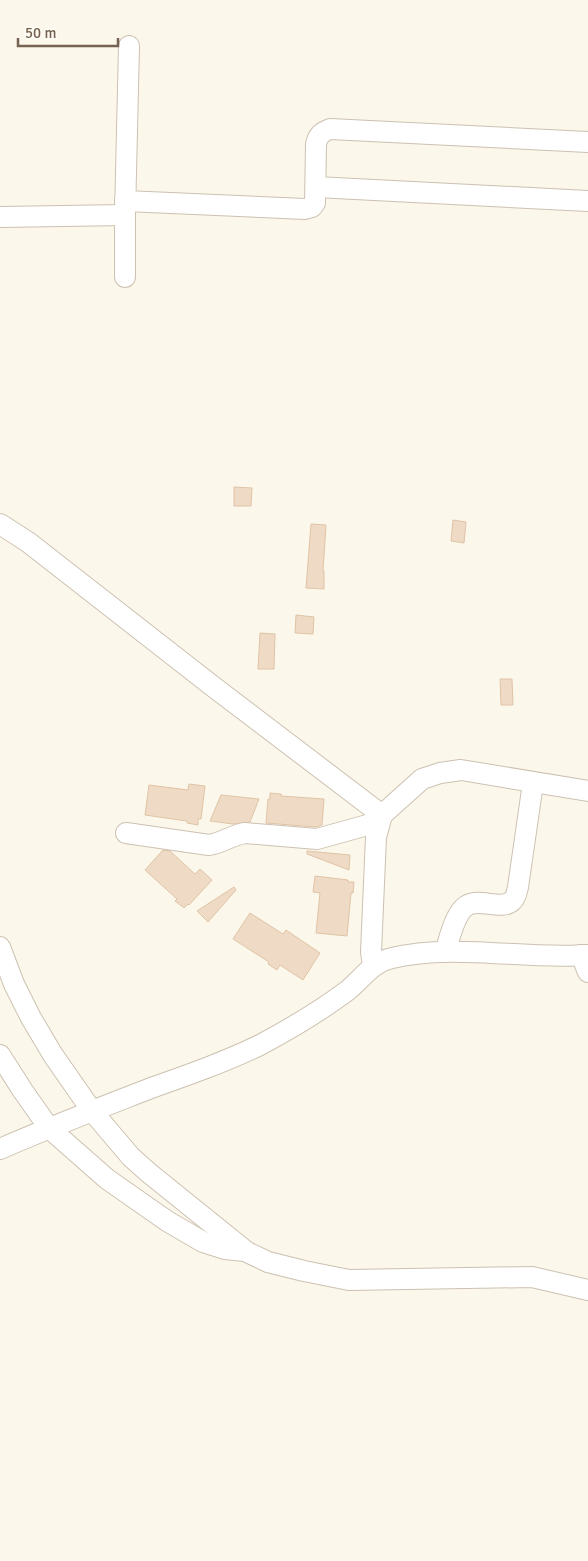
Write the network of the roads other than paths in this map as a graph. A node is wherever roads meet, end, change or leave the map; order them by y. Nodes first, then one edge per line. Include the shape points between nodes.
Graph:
1 (128, 46) dead end
2 (588, 142) edge
3 (316, 187) junction
4 (588, 201) edge
5 (125, 208) junction
6 (0, 217) edge
7 (125, 277) dead end
8 (0, 524) edge
9 (533, 783) junction
10 (588, 791) edge
11 (380, 819) junction
12 (126, 833) dead end
13 (0, 947) edge
14 (445, 952) junction
15 (586, 961) edge
16 (373, 966) junction
17 (0, 1055) edge
18 (92, 1111) junction
19 (49, 1128) junction
20 (0, 1149) edge
21 (247, 1252) junction
22 (588, 1290) edge

1 - 5 street
2 - 3 street via 330,129 323,131 316,144
3 - 4 street
3 - 5 street via 315,203 312,208 305,209
5 - 6 street
5 - 7 street
8 - 11 street via 28,542
9 - 10 street
9 - 11 street via 461,770 440,773 422,779
9 - 14 street via 514,899 504,904 466,906 458,917
11 - 12 street via 317,839 245,833 209,845
11 - 16 street via 376,837 371,943
13 - 18 street via 31,1018
14 - 15 street
14 - 16 street via 390,958
16 - 18 street via 348,990 260,1045
17 - 19 street
18 - 19 street
18 - 21 street via 130,1157
19 - 20 street
19 - 21 street via 107,1179 167,1221 203,1242
21 - 22 street via 268,1262 349,1280 532,1277

